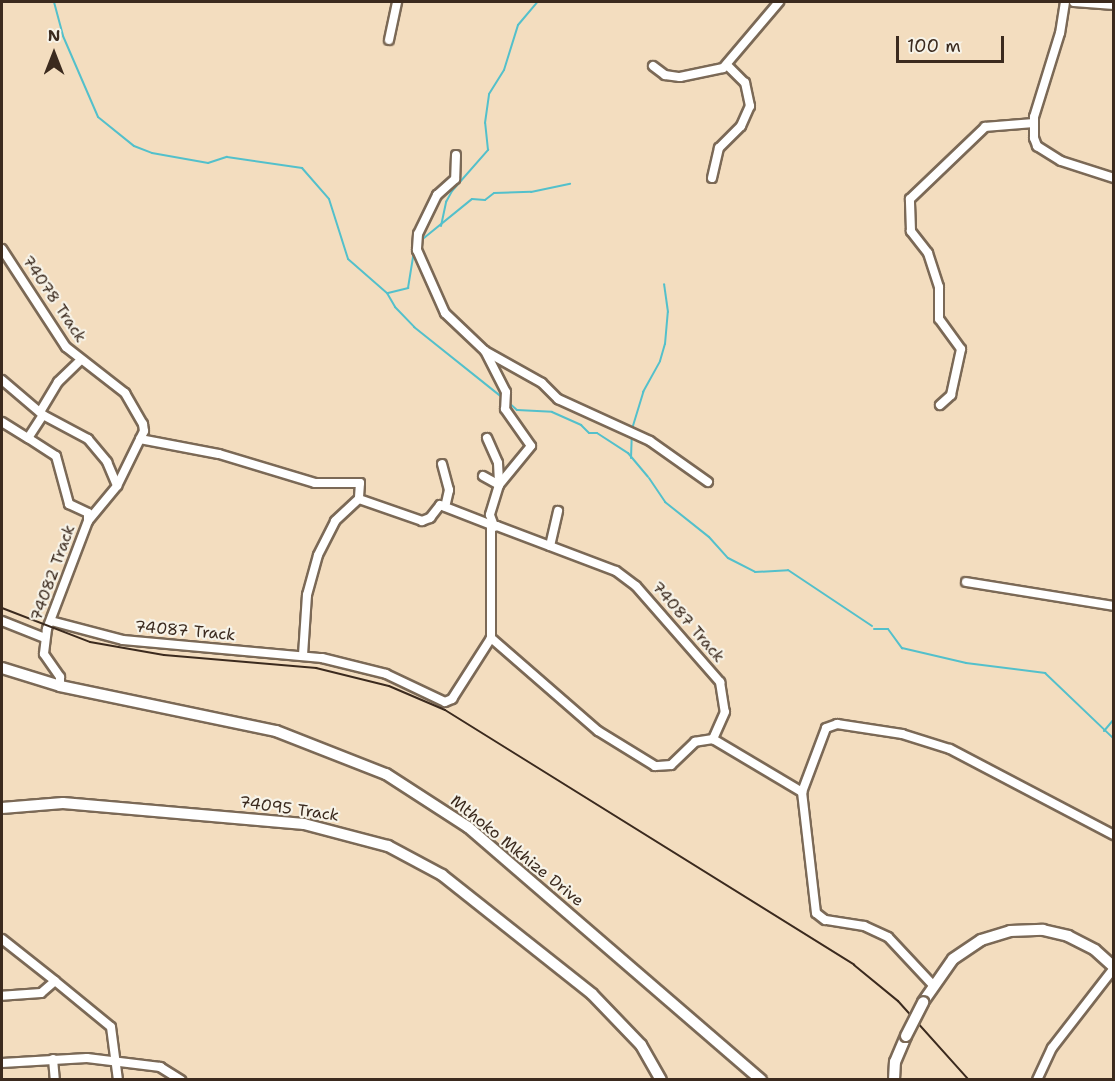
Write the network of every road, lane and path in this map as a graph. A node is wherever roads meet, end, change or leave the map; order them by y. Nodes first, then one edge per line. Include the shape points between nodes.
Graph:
1 (397, 2) edge
2 (779, 2) edge
3 (1065, 2) edge
4 (1074, 2) edge
5 (1113, 5) edge
6 (389, 40) dead end
7 (727, 65) junction
8 (652, 66) dead end
9 (1033, 123) junction
10 (456, 155) dead end
11 (712, 178) dead end
12 (1113, 178) edge
13 (2, 249) edge
14 (484, 351) junction
15 (80, 361) junction
16 (2, 380) edge
17 (940, 405) dead end
18 (138, 410) joint
19 (42, 414) junction
20 (2, 422) edge
21 (28, 438) junction
22 (487, 438) dead end
23 (140, 440) junction
24 (442, 464) dead end
25 (483, 476) dead end
26 (708, 482) dead end
27 (498, 485) junction
28 (117, 486) junction
29 (359, 500) junction
30 (445, 507) junction
31 (558, 511) dead end
32 (88, 521) junction
33 (494, 526) junction
34 (550, 546) junction
35 (966, 582) dead end
36 (1113, 606) edge
37 (2, 621) edge
38 (51, 621) junction
39 (45, 638) junction
40 (491, 638) junction
41 (303, 655) junction
42 (2, 668) edge
43 (60, 687) junction
44 (713, 740) junction
45 (802, 792) junction
46 (2, 808) edge
47 (1113, 835) edge
48 (2, 939) edge
49 (1113, 968) edge
50 (55, 981) junction
51 (932, 984) junction
52 (2, 996) edge
53 (53, 1059) junction
54 (116, 1062) junction
55 (2, 1063) edge
56 (55, 1080) edge
57 (118, 1080) edge
58 (182, 1080) edge
59 (661, 1080) edge
60 (761, 1080) edge
61 (894, 1080) edge
62 (1037, 1080) edge

1 - 6 street
2 - 7 street
3 - 9 street via 1060,33
4 - 5 street
7 - 8 street via 680,77 665,75
7 - 11 street via 745,83 750,106 741,126 719,148
9 - 12 street via 1034,138 1046,153
9 - 17 street via 985,127 910,199 911,231 928,253 939,287 939,319 961,349 951,394
10 - 14 street via 455,179 437,195 418,234 417,250 445,313
13 - 15 street, 74078 Track via 66,348
14 - 26 street via 542,383 558,399 650,441
14 - 27 street via 506,392 505,409 530,442 529,450
15 - 18 street, 74078 Track via 115,384
15 - 19 street via 58,382
16 - 19 street
18 - 23 street, 74082 Track via 143,424
19 - 21 street
19 - 28 street via 88,439 107,462
20 - 21 street
21 - 32 street via 56,456 69,504 88,513
22 - 27 street via 498,464
23 - 28 street, 74082 Track
23 - 29 street via 256,464 315,483 360,483
24 - 30 street via 449,490
25 - 27 street
27 - 33 street via 490,515
28 - 32 street, 74082 Track
29 - 30 street via 422,521 430,518 440,505
29 - 41 street via 334,521 318,555 306,595
30 - 33 street, 74087 Track
31 - 34 street via 550,532
32 - 38 street, 74082 Track
33 - 34 street, 74087 Track
33 - 40 street via 489,581
34 - 44 street, 74087 Track via 625,577 703,660 720,682 725,705
35 - 36 street
37 - 39 street
38 - 39 street, 74082 Track
38 - 41 street, 74087 Track via 123,640
39 - 43 street, 74082 Track via 44,654 60,677
40 - 41 street, 74087 Track via 445,702 386,674
40 - 44 street via 591,725 655,766 671,765 695,742
42 - 43 street, Mthoko Mkhize Drive
43 - 60 street, Mthoko Mkhize Drive via 276,731 353,758 415,790 492,847
44 - 45 street
45 - 47 street via 822,735 826,728 837,724 902,734 950,749
45 - 51 street via 816,913 825,920 864,926 888,937
46 - 59 street, 74095 Track via 63,803 304,824 388,846 442,875 592,994 641,1045
48 - 50 street
49 - 51 street via 1095,950 1068,936 1043,930 1010,931 965,949
49 - 62 street via 1052,1048
50 - 52 street via 41,993
50 - 54 street via 111,1027
51 - 61 street, bridge via 895,1062
53 - 54 street
53 - 55 street
53 - 56 street
54 - 57 street
54 - 58 street via 160,1067

